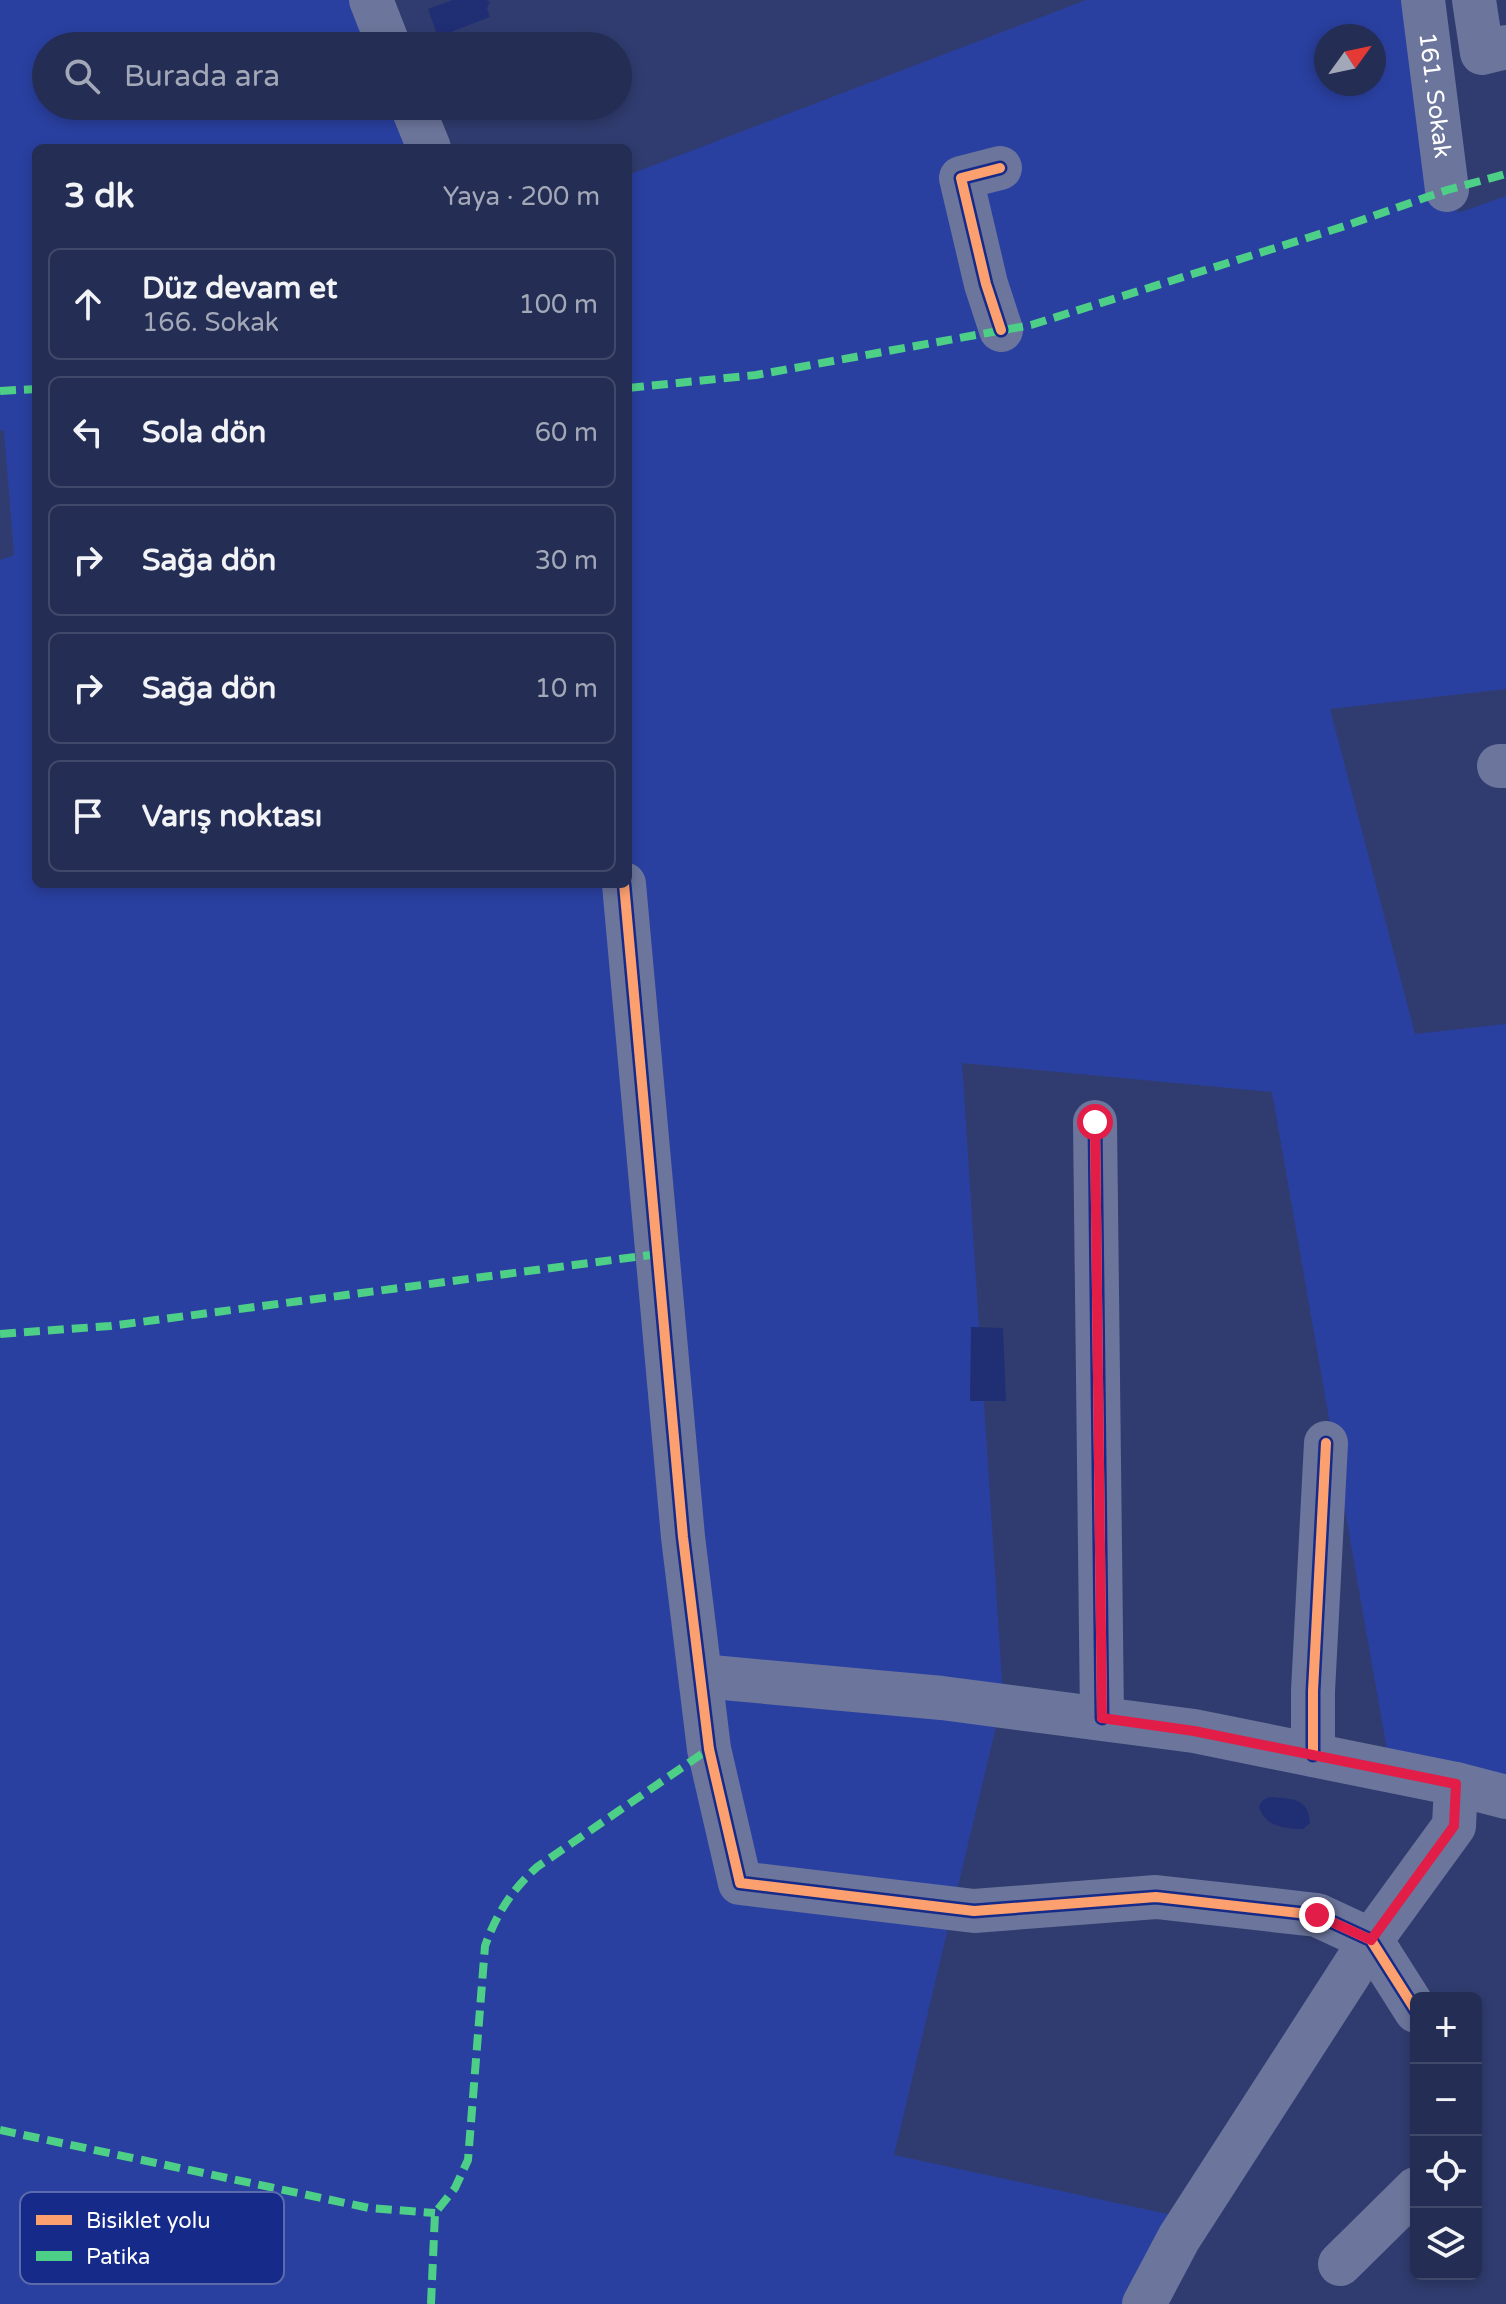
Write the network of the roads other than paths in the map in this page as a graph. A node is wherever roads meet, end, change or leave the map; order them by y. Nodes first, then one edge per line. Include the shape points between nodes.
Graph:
1 (371, 0) edge
2 (1423, 0) edge
3 (1474, 0) edge
4 (384, 32) edge
5 (1506, 47) edge
6 (418, 120) edge
7 (427, 144) edge
8 (1000, 168) dead end
9 (1447, 190) dead end
10 (1001, 330) dead end
11 (624, 888) edge
12 (1095, 1122) dead end
13 (1326, 1443) dead end
14 (701, 1676) junction
15 (1102, 1718) junction
16 (1313, 1755) junction
17 (1456, 1784) junction
18 (1506, 1797) edge
19 (1371, 1940) junction
20 (1410, 2002) edge
21 (1410, 2195) edge
22 (1340, 2264) dead end
23 (1144, 2304) edge

1 - 4 street
2 - 9 street, 161. Sokak
3 - 5 street via 1482,53
6 - 7 street
8 - 10 street via 961,178
11 - 14 street via 683,1537
12 - 15 street
13 - 16 street
14 - 15 street
14 - 19 street via 709,1749 740,1883 974,1911 1156,1897 1317,1915
15 - 16 street
16 - 17 street
17 - 18 street
17 - 19 street via 1454,1826
19 - 20 street
19 - 23 street via 1179,2238
21 - 22 street

